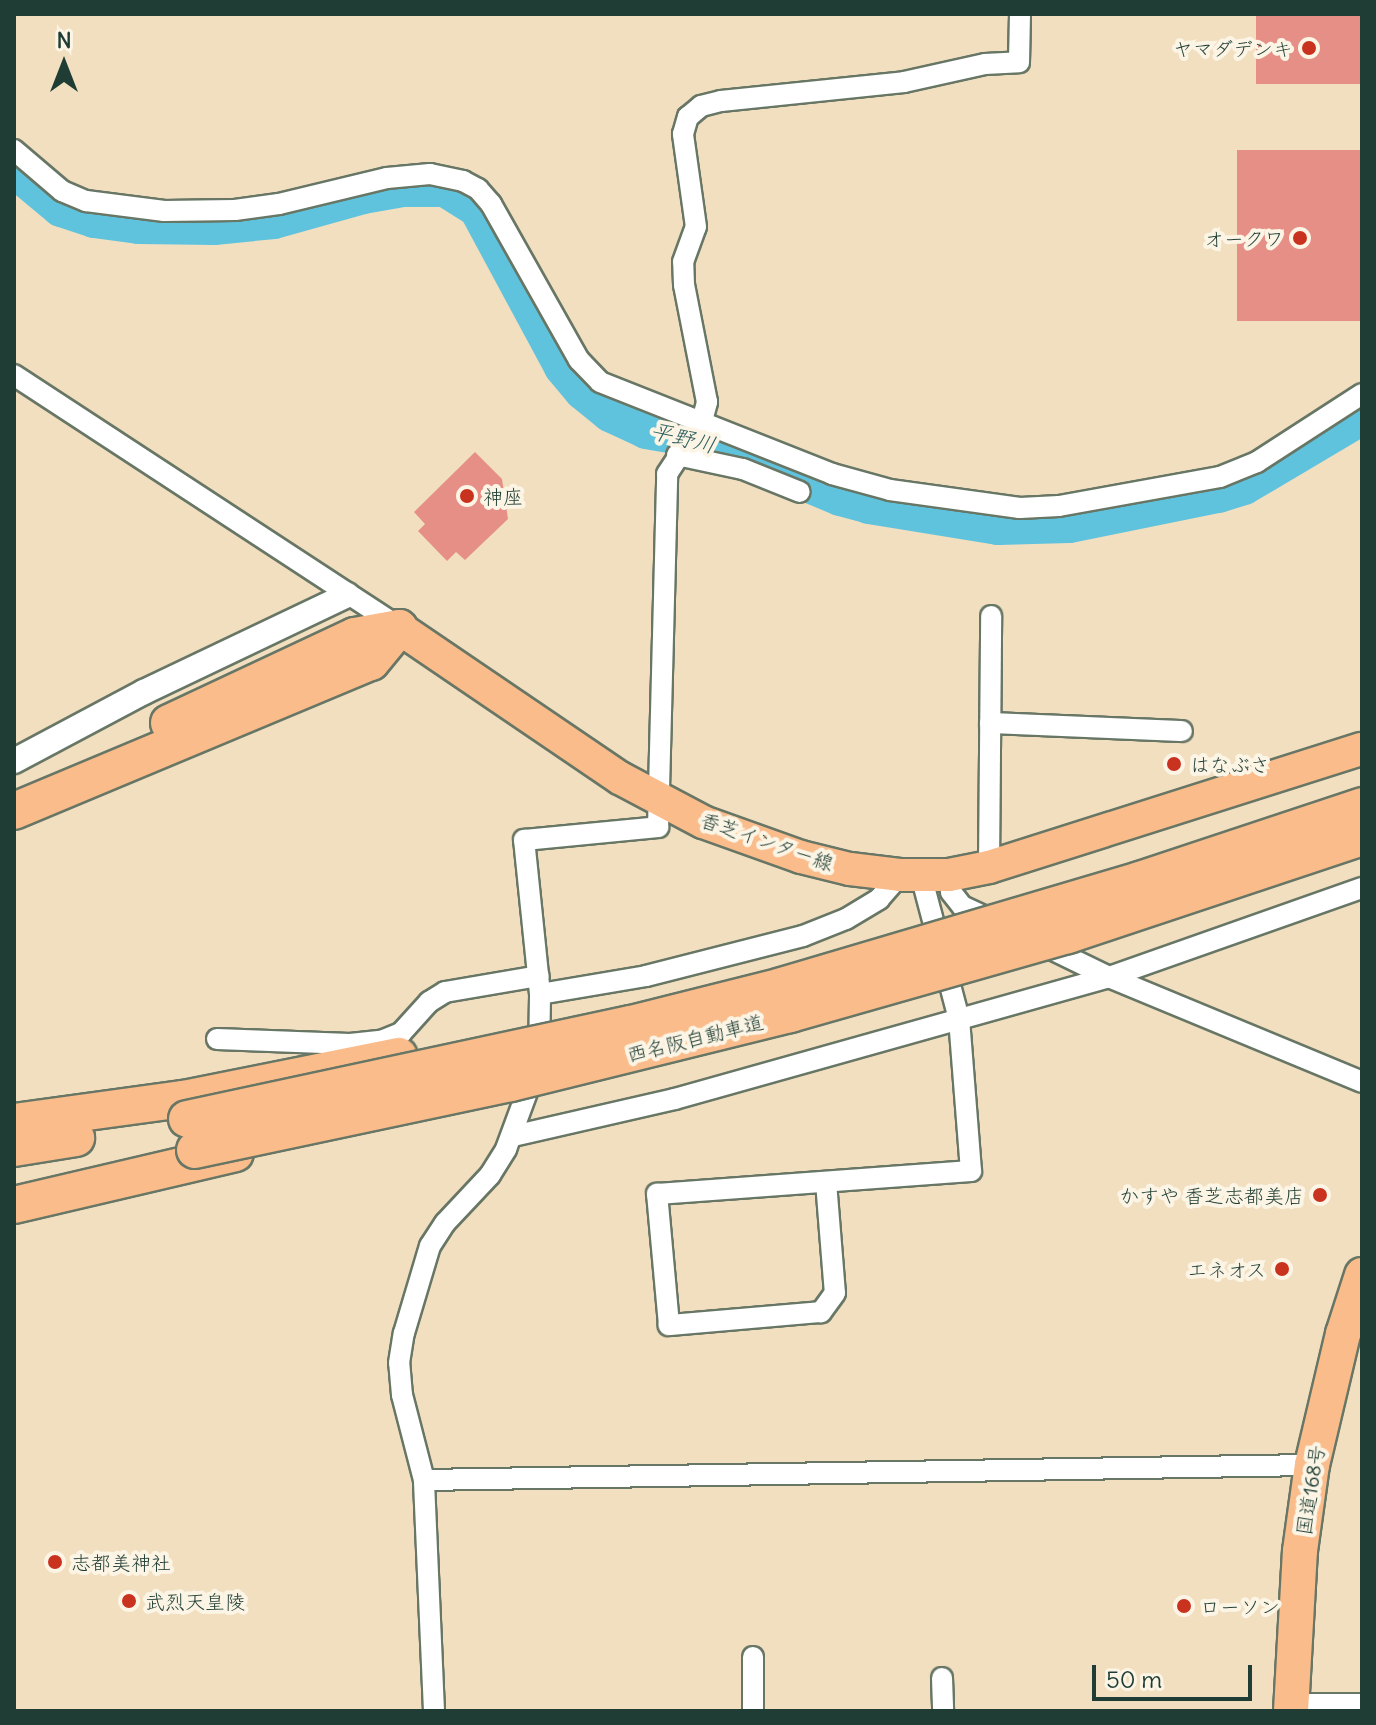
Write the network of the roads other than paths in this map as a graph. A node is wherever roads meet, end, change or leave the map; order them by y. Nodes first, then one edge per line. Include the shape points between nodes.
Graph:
1 (1020, 14) edge
2 (14, 150) edge
3 (14, 375) edge
4 (1362, 394) edge
5 (698, 425) junction
6 (679, 450) junction
7 (800, 492) dead end
8 (347, 595) junction
9 (991, 616) dead end
10 (399, 628) junction
11 (990, 723) junction
12 (1182, 731) dead end
13 (1362, 749) edge
14 (14, 761) edge
15 (14, 793) edge
16 (659, 800) junction
17 (1362, 806) edge
18 (14, 811) edge
19 (1362, 837) edge
20 (989, 867) junction
21 (924, 875) junction
22 (1362, 888) edge
23 (1109, 977) junction
24 (540, 985) junction
25 (959, 1019) junction
26 (217, 1039) dead end
27 (1362, 1082) edge
28 (14, 1122) edge
29 (191, 1133) junction
30 (513, 1136) junction
31 (14, 1148) edge
32 (14, 1181) edge
33 (826, 1182) junction
34 (14, 1205) edge
35 (1362, 1275) edge
36 (1312, 1465) junction
37 (424, 1480) junction
38 (753, 1657) dead end
39 (942, 1678) dead end
40 (1362, 1704) edge
41 (1291, 1708) edge
42 (434, 1711) edge
43 (753, 1711) edge
44 (943, 1711) edge

1 - 5 street via 1019,62 904,82 721,101 701,106 688,117 683,134 696,227 683,262 684,285 707,402
2 - 5 street via 62,191 86,201 164,211 279,204 387,178 430,174 463,181 491,204 579,360 600,382
3 - 8 street
4 - 5 street via 1239,472 1059,506 1020,508 862,484
5 - 6 street
6 - 7 street
6 - 16 street via 665,492
8 - 10 street
8 - 14 street
9 - 11 street
10 - 15 highway via 355,636
10 - 16 main road, 香芝インター線
10 - 18 highway via 371,662
11 - 12 street
11 - 20 street
13 - 20 main road, 香芝インター線
16 - 21 main road, 香芝インター線 via 788,853 850,869
16 - 24 street via 658,827 524,840
17 - 29 highway, 西名阪自動車道, bridge via 1140,880 782,986
19 - 29 highway, 西名阪自動車道, bridge via 1068,935 790,1014 511,1083 258,1137
20 - 21 main road, 香芝インター線
21 - 23 street via 962,906
21 - 24 street via 846,919 803,936 646,976
21 - 25 street
22 - 23 street
23 - 25 street
23 - 27 street
24 - 26 street via 445,992 401,1033 381,1041
24 - 30 street via 539,1060
25 - 30 street via 675,1099
25 - 33 street via 971,1171
28 - 29 highway
29 - 31 highway, 西名阪自動車道
29 - 32 highway, 西名阪自動車道
29 - 34 highway
30 - 37 street via 490,1175 430,1246 404,1333 399,1363 402,1395
33 - 33 street via 657,1194 669,1325 821,1312 835,1293
35 - 36 highway, 国道168号
36 - 37 street
36 - 41 highway, 国道168号 via 1300,1551
37 - 42 street
38 - 43 street
39 - 44 street
40 - 41 street

